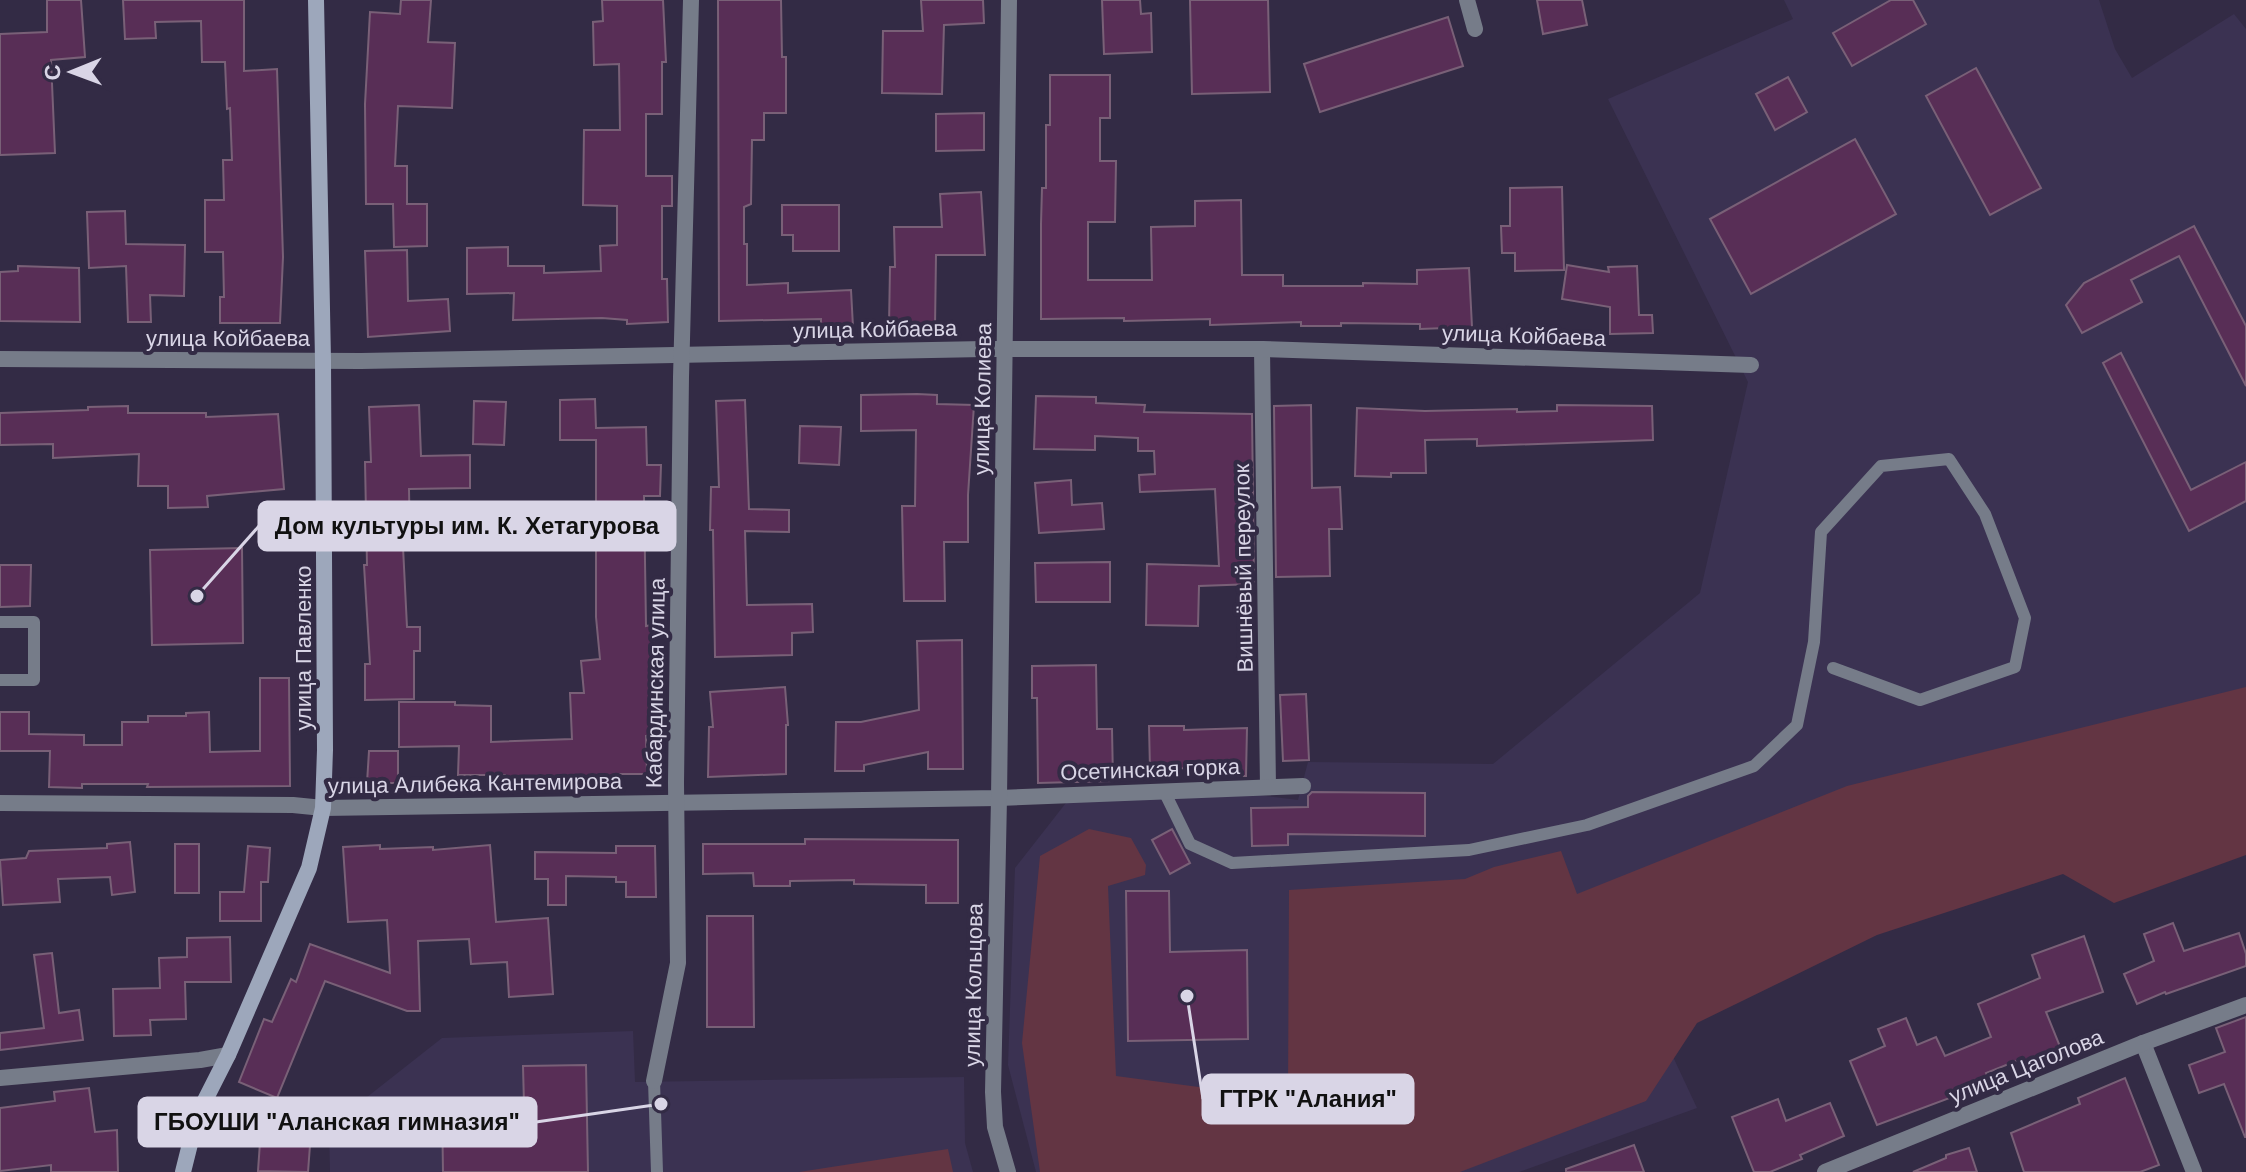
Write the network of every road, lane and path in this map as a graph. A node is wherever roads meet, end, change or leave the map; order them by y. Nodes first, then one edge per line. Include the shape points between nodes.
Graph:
1 (316, 0) edge
2 (691, 0) edge
3 (1009, 0) edge
4 (1467, 0) edge
5 (1475, 29) dead end
6 (1005, 349) junction
7 (1262, 349) junction
8 (681, 355) junction
9 (0, 359) edge
10 (323, 360) junction
11 (1751, 365) dead end
12 (0, 622) edge
13 (1833, 668) dead end
14 (0, 680) edge
15 (1303, 786) dead end
16 (1268, 787) junction
17 (1164, 791) junction
18 (999, 798) junction
19 (676, 802) junction
20 (0, 803) edge
21 (323, 808) junction
22 (2246, 1005) edge
23 (2143, 1043) junction
24 (228, 1055) junction
25 (0, 1078) edge
26 (654, 1081) joint
27 (183, 1172) edge
28 (657, 1172) edge
29 (1008, 1172) edge
30 (1825, 1172) edge
31 (2194, 1172) edge

1 - 10 main road, улица Павленко
2 - 8 street, Кабардинская улица
3 - 6 street, улица Колиева
4 - 5 street
6 - 7 street, улица Койбаева
6 - 8 street, улица Койбаева
6 - 18 street, улица Колиева
7 - 11 street, улица Койбаева
7 - 16 street, Вишнёвый переулок
8 - 10 street, улица Койбаева
8 - 19 street, Кабардинская улица
9 - 10 street, улица Койбаева
10 - 21 main road, улица Павленко
12 - 14 lane via 34,622 34,680
13 - 17 lane via 1920,700 2015,667 2025,618 1985,514 1949,459 1881,466 1821,532 1814,642 1797,725 1754,766 1587,825 1469,850 1232,863 1190,844
15 - 16 street, Осетинская горка
16 - 17 street, Осетинская горка
17 - 18 street, Осетинская горка
18 - 19 street, улица Алибека Кантемирова
18 - 29 street, улица Кольцова via 993,1092 995,1127
19 - 21 street, улица Алибека Кантемирова
19 - 26 street, Кабардинская улица via 678,963
20 - 21 street, улица Алибека Кантемирова
21 - 24 main road, улица Павленко via 309,868
22 - 23 street, улица Цаголова
23 - 30 street, улица Цаголова
23 - 31 street
24 - 25 street
24 - 27 main road, улица Павленко via 197,1116
26 - 28 lane, Кабардинская улица

